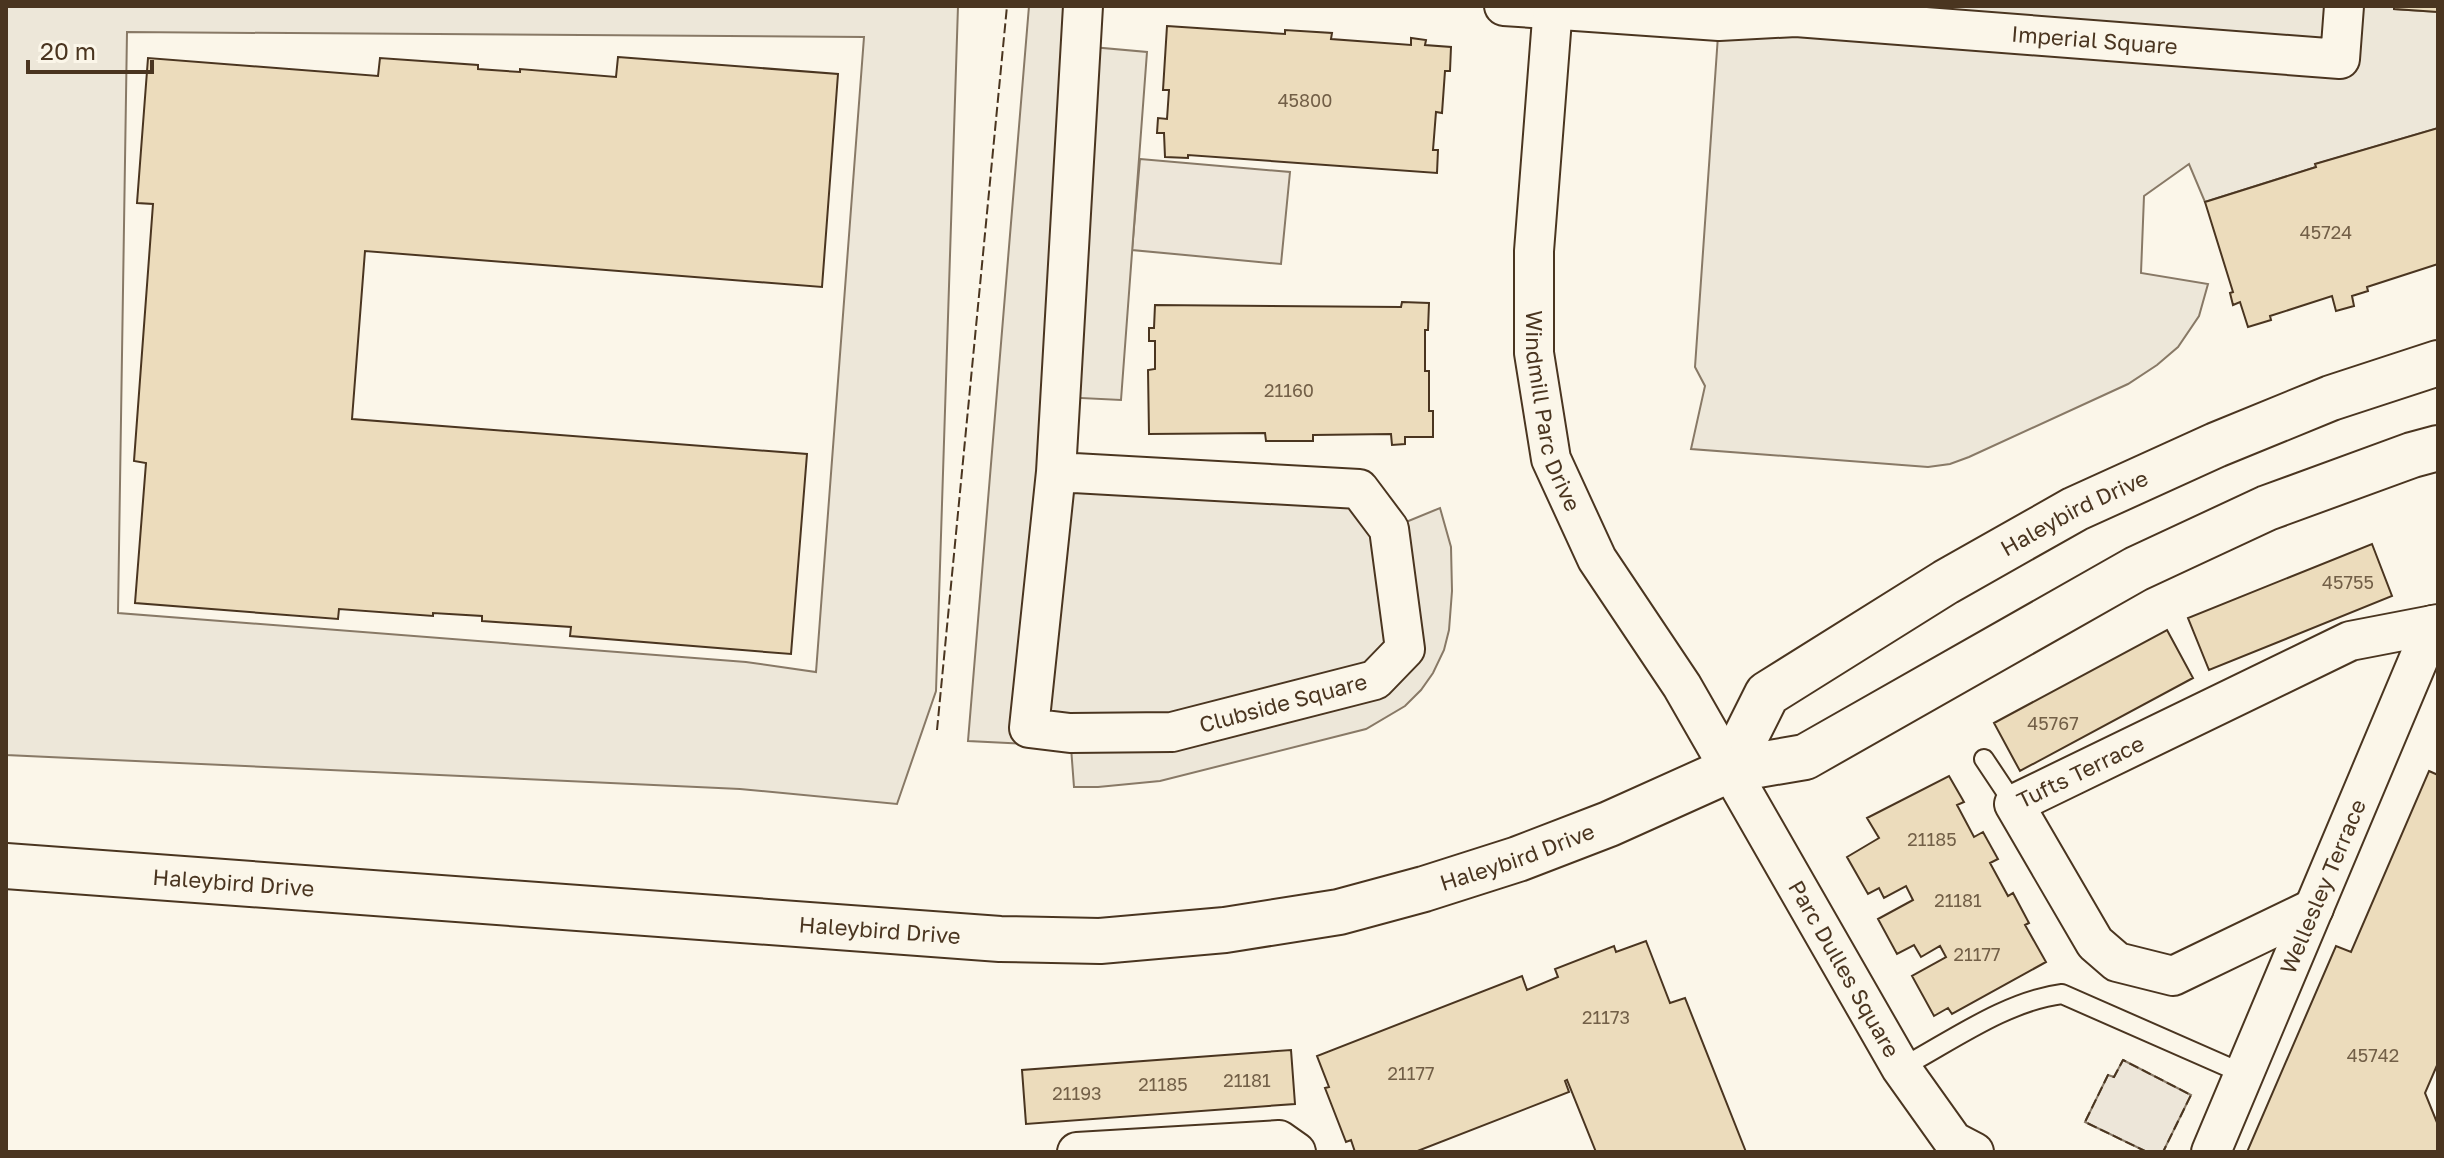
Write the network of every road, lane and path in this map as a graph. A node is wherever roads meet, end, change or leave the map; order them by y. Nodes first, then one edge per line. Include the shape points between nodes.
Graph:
1 (1083, 6) edge
2 (1504, 6) edge
3 (2344, 6) edge
4 (1553, 8) edge
5 (1797, 12) edge
6 (2438, 363) edge
7 (2438, 448) edge
8 (1056, 472) junction
9 (2436, 624) edge
10 (1984, 759) dead end
11 (1729, 770) junction
12 (2014, 804) junction
13 (6, 866) edge
14 (2314, 908) junction
15 (1901, 1068) junction
16 (2244, 1074) junction
17 (1957, 1148) edge
18 (1077, 1152) edge
19 (1296, 1152) edge
20 (2211, 1152) edge

1 - 8 street, Clubside Square
2 - 4 street, Imperial Square
3 - 5 street, Imperial Square via 2340,59
4 - 5 street, Imperial Square via 1719,21
4 - 11 street, Windmill Parc Drive via 1534,251 1534,353 1551,459 1597,559 1682,686
6 - 11 street, Haleybird Drive via 2331,398 2216,445 2075,509 1959,575 1767,694
7 - 11 street, Haleybird Drive via 2267,508 2136,569 1805,757
8 - 8 street, Clubside Square via 1029,728 1172,732 1375,680 1405,649 1389,529 1359,489
9 - 12 street, Tufts Terrace via 2350,641
9 - 14 street, Wellesley Terrace
10 - 12 lane
11 - 13 street, Haleybird Drive via 1518,859 1354,909 1225,930 1100,941 986,938
11 - 15 street, Parc Dulles Square
12 - 14 street, Tufts Terrace via 2095,943 2117,962 2173,976
14 - 16 street, Wellesley Terrace
15 - 16 lane via 1994,1017 2039,997 2062,994
15 - 17 street, Parc Dulles Square
16 - 20 street, Wellesley Terrace
18 - 19 street via 1279,1140

